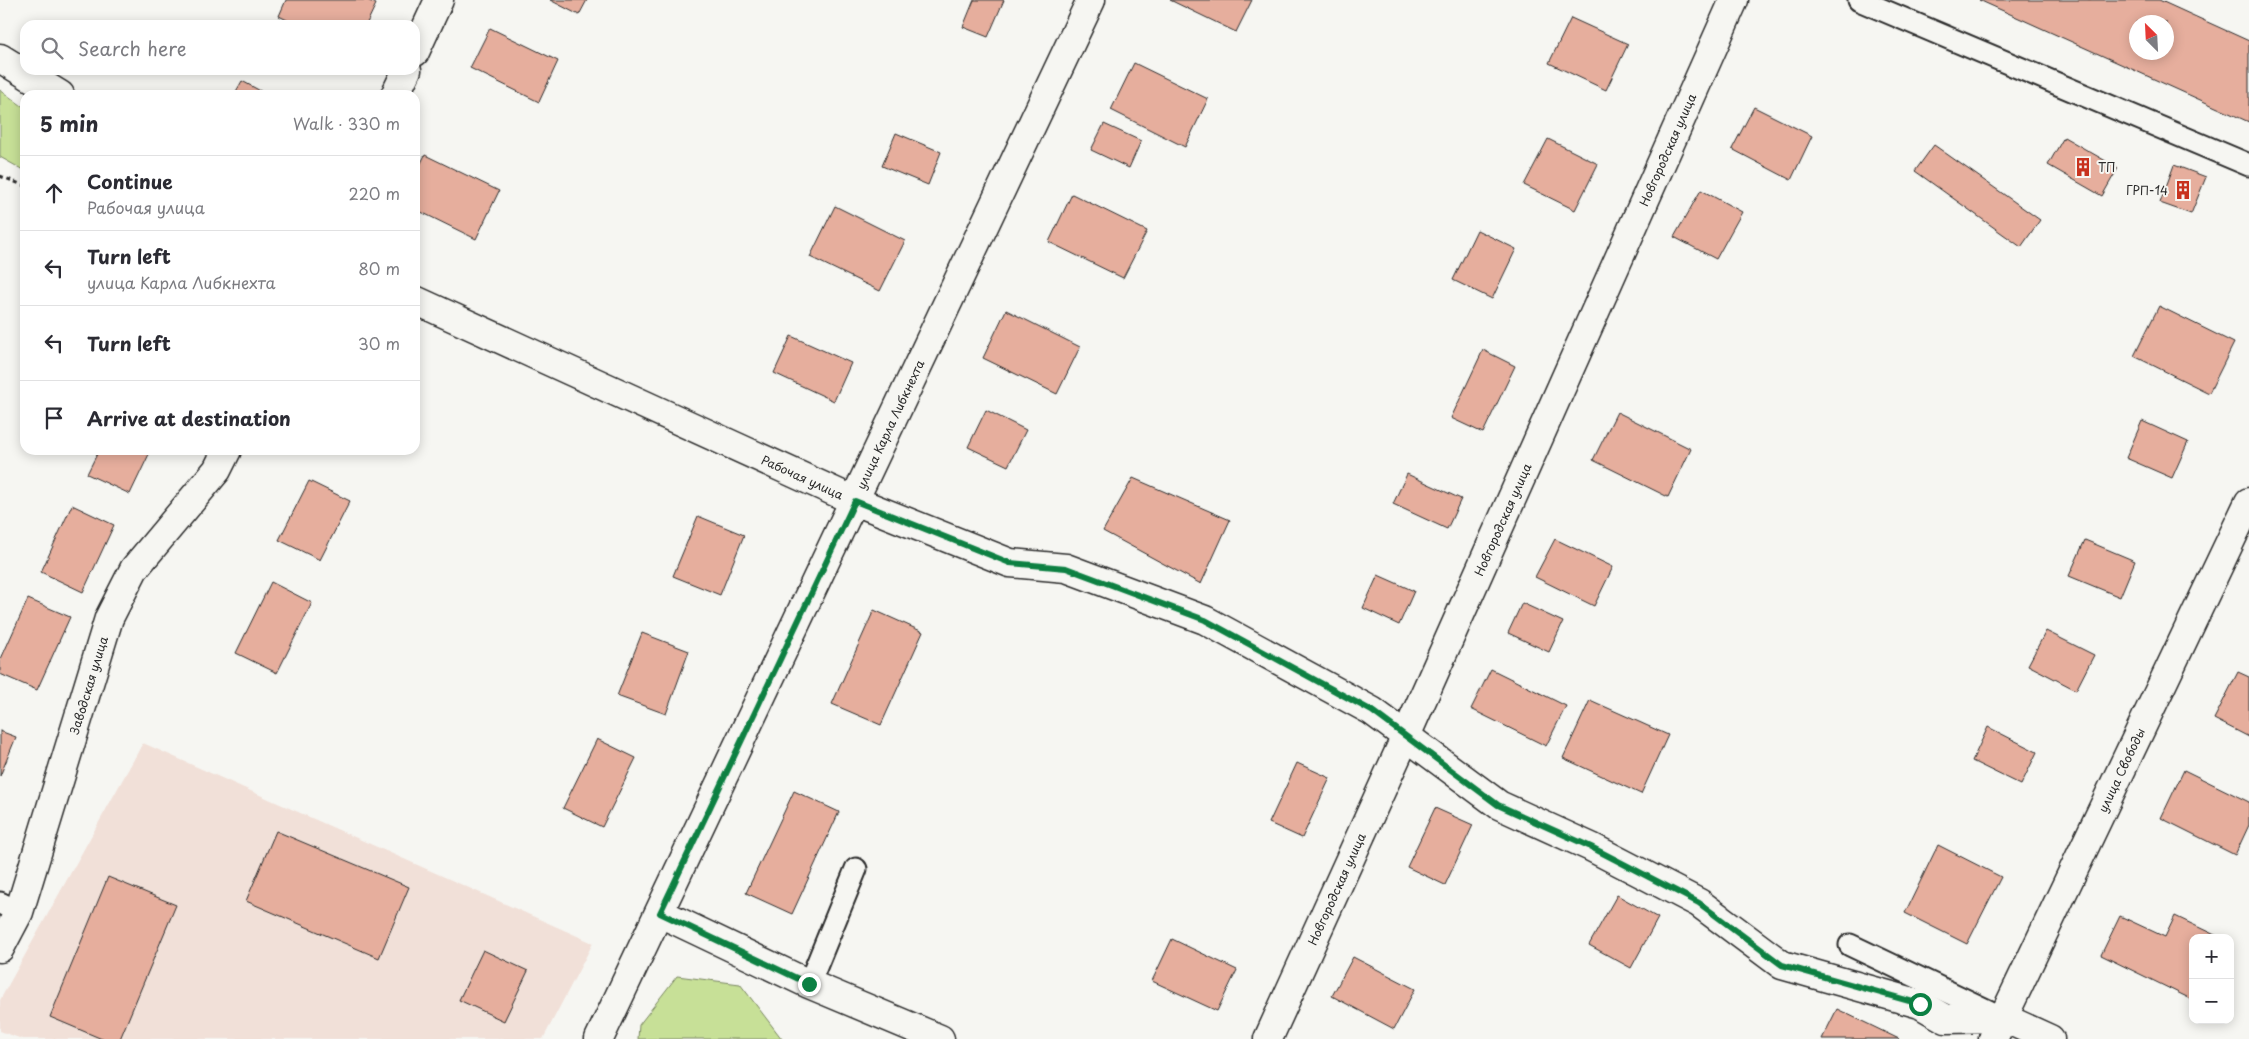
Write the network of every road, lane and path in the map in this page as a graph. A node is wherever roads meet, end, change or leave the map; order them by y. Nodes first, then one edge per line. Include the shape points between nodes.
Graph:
1 (439, 0) edge
2 (1091, 0) edge
3 (1734, 0) edge
4 (1859, 0) edge
5 (420, 41) edge
6 (0, 58) edge
7 (20, 70) edge
8 (28, 75) edge
9 (405, 75) edge
10 (52, 90) edge
11 (397, 90) edge
12 (2249, 165) edge
13 (0, 176) edge
14 (20, 184) edge
15 (420, 302) edge
16 (224, 455) edge
17 (855, 501) junction
18 (2249, 502) edge
19 (1406, 736) junction
20 (856, 869) dead end
21 (9, 908) edge
22 (660, 913) junction
23 (1850, 945) dead end
24 (0, 948) edge
25 (809, 984) junction
26 (1999, 1029) edge
27 (599, 1039) edge
28 (940, 1039) edge
29 (1268, 1039) edge
30 (2050, 1039) edge

1 - 5 street
2 - 17 street, улица Карла Либкнехта
3 - 19 street, Новгородская улица
4 - 12 lane
6 - 7 street
8 - 10 street
9 - 11 street
13 - 14 path
15 - 17 street, Рабочая улица
16 - 21 street, Заводская улица via 217,470 134,569 109,618 55,789
17 - 19 street, Рабочая улица via 1010,563 1066,568 1205,620 1372,711
17 - 22 street, улица Карла Либкнехта
18 - 26 street, улица Свободы
19 - 26 street, Рабочая улица via 1498,805 1591,847 1699,903 1782,965 1920,1004 1946,1019
19 - 29 street, Новгородская улица
20 - 25 lane
21 - 24 street, Заводская улица
22 - 25 street
22 - 27 street, улица Карла Либкнехта
23 - 26 lane
25 - 28 street
26 - 30 street, Рабочая улица

